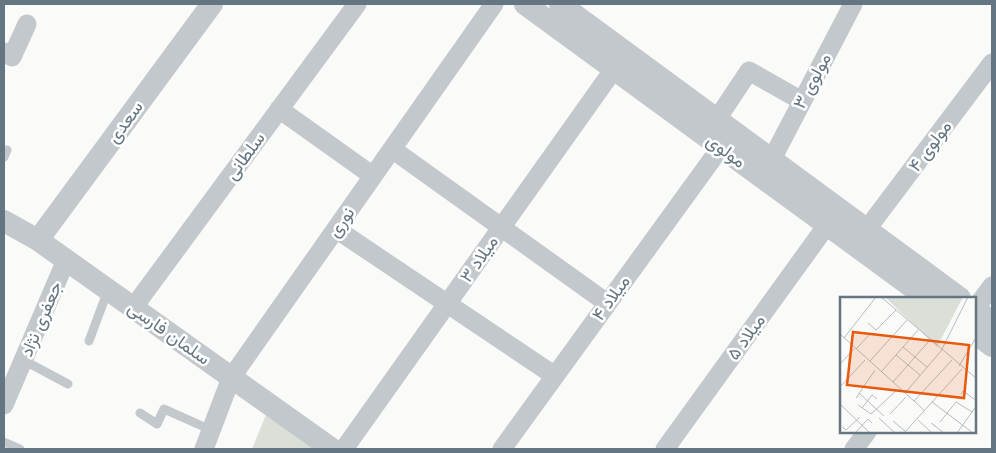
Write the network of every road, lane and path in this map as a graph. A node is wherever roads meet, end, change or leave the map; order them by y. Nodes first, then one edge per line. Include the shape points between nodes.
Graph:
1 (212, 4) edge
2 (357, 4) edge
3 (494, 4) edge
4 (525, 4) edge
5 (853, 4) edge
6 (567, 6) edge
7 (28, 24) dead end
8 (4, 52) edge
9 (992, 63) edge
10 (614, 69) junction
11 (802, 101) junction
12 (279, 109) junction
13 (718, 119) junction
14 (721, 147) junction
15 (392, 149) junction
16 (772, 159) junction
17 (373, 176) junction
18 (798, 191) junction
19 (4, 221) edge
20 (827, 225) junction
21 (501, 227) junction
22 (336, 229) junction
23 (868, 229) junction
24 (38, 240) junction
25 (66, 260) junction
26 (992, 286) edge
27 (108, 290) junction
28 (925, 297) edge
29 (959, 297) edge
30 (607, 303) junction
31 (447, 304) junction
32 (133, 308) junction
33 (976, 308) edge
34 (976, 310) edge
35 (992, 322) edge
36 (976, 334) edge
37 (89, 341) dead end
38 (992, 346) edge
39 (23, 360) junction
40 (555, 376) junction
41 (231, 378) junction
42 (68, 384) dead end
43 (4, 405) edge
44 (140, 413) dead end
45 (211, 430) junction
46 (866, 433) edge
47 (4, 442) edge
48 (20, 449) edge
49 (204, 449) edge
50 (332, 449) edge
51 (344, 449) edge
52 (502, 449) edge
53 (665, 449) edge
54 (854, 449) edge

1 - 24 street, سعدی
2 - 12 street, سلطانی
3 - 15 street, نوری
4 - 10 street, مولوی
5 - 11 street, مولوی ۳
6 - 13 street, مولوی
7 - 8 street via 12,58
9 - 23 street, مولوی ۴
10 - 14 street, مولوی
10 - 21 street, میلاد ۳
11 - 13 street via 748,72
11 - 16 street, مولوی ۳
12 - 17 street
12 - 32 street, سلطانی
13 - 16 street, مولوی
14 - 18 street, مولوی
14 - 30 street, میلاد ۴
15 - 17 street, نوری
15 - 21 street
16 - 18 street, مولوی
17 - 22 street, نوری
18 - 20 street, مولوی
18 - 23 street, مولوی
19 - 24 street, سلمان فارسی
20 - 28 street, مولوی
20 - 53 street, میلاد ۵
21 - 30 street
21 - 31 street, میلاد ۳
22 - 31 street
22 - 41 street, نوری
23 - 29 street, مولوی
24 - 25 street, سلمان فارسی
25 - 27 street, سلمان فارسی
25 - 39 street, جعفری نژاد
26 - 33 street
27 - 32 street, سلمان فارسی
27 - 37 lane
30 - 40 street, میلاد ۴
31 - 40 street
31 - 51 street, میلاد ۳
32 - 41 street, سلمان فارسی
34 - 35 street
36 - 38 street
39 - 42 lane
39 - 43 street, جعفری نژاد
40 - 52 street, میلاد ۴
41 - 45 street, نوری
41 - 50 street, سلمان فارسی
44 - 45 lane via 156,424 164,409
45 - 49 street, نوری
46 - 54 street
47 - 48 lane

